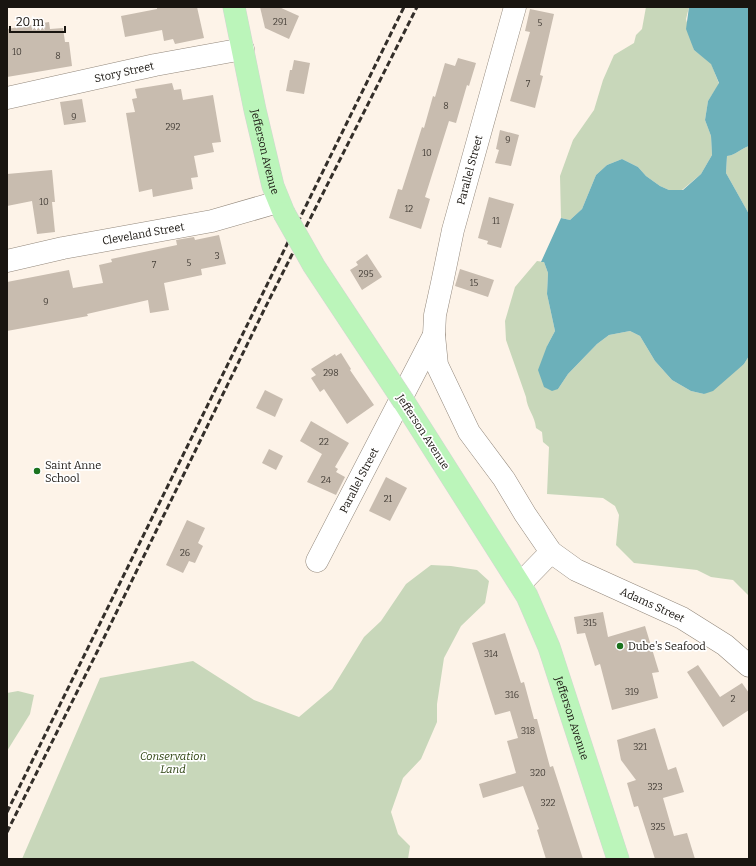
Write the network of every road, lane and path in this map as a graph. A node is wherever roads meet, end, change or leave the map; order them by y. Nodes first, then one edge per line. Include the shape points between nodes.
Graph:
1 (234, 7) edge
2 (515, 7) edge
3 (243, 49) junction
4 (7, 98) edge
5 (281, 207) junction
6 (7, 261) edge
7 (434, 335) junction
8 (551, 552) junction
9 (317, 561) dead end
10 (516, 577) junction
11 (749, 666) edge
12 (618, 859) edge

1 - 3 main road, Jefferson Avenue
2 - 7 street, Parallel Street via 453,230 435,315
3 - 4 street, Story Street via 140,68
3 - 5 main road, Jefferson Avenue via 256,118
5 - 6 street, Cleveland Street
5 - 10 main road, Jefferson Avenue, bridge via 314,266
7 - 8 street, Parallel Street via 436,365 469,432 504,479
7 - 9 street, Parallel Street
8 - 10 street
8 - 11 street, Adams Street via 576,570 682,618 725,645
10 - 12 main road, Jefferson Avenue via 528,596 549,647

